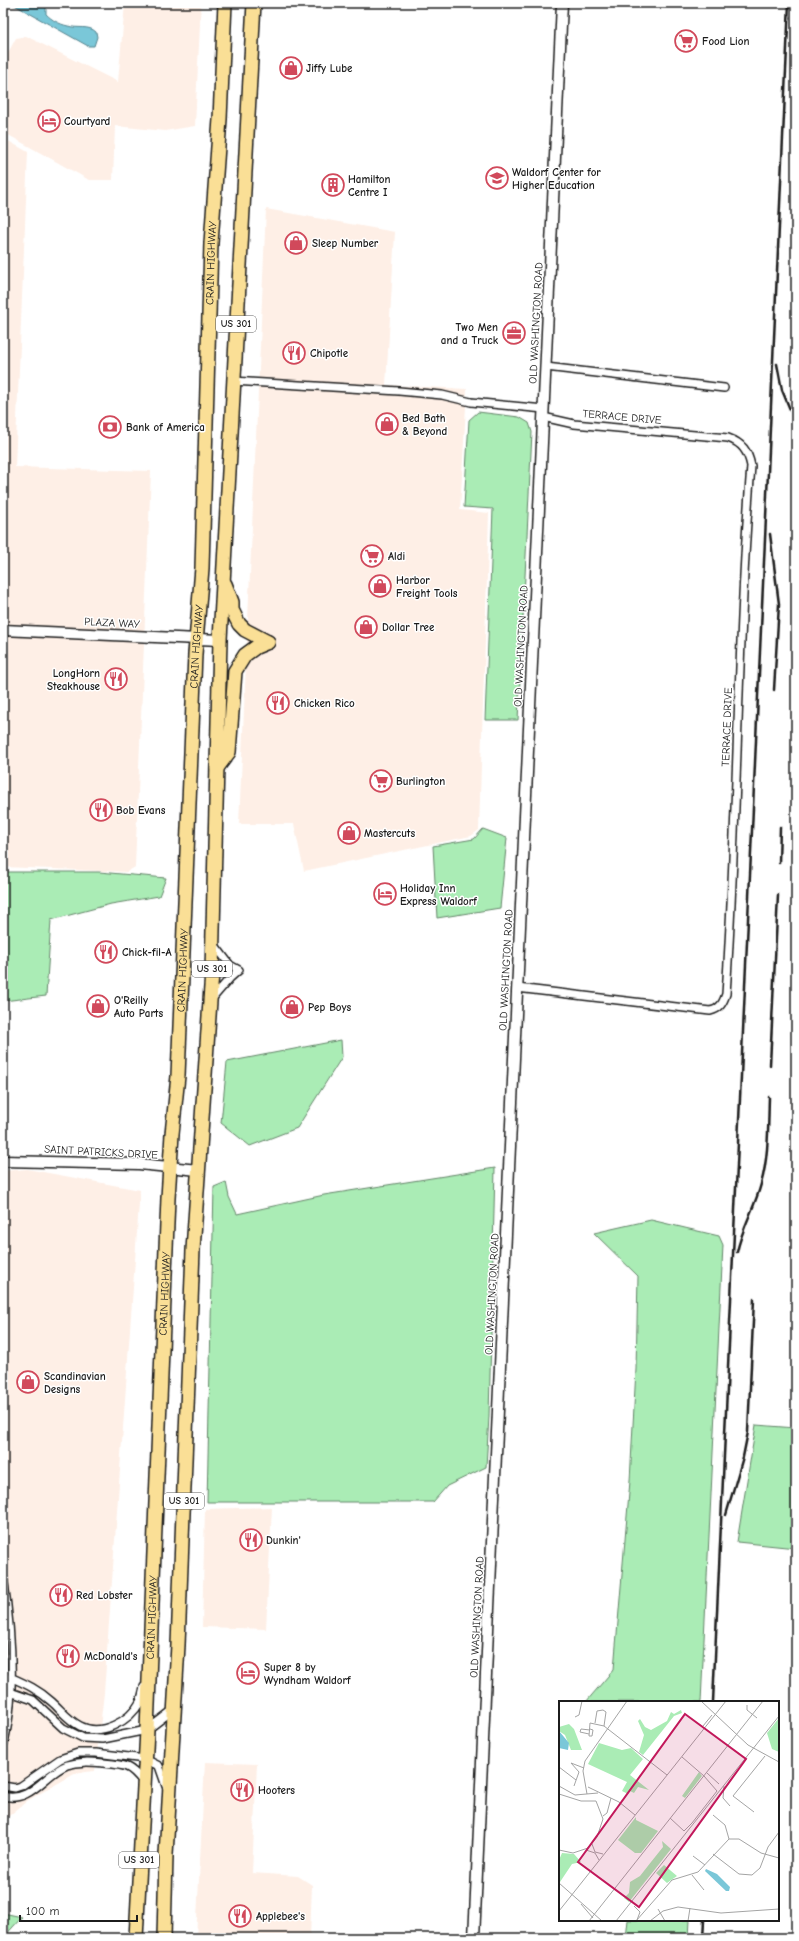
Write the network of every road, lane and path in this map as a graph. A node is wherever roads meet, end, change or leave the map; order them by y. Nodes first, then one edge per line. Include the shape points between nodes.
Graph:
1 (225, 3) edge
2 (254, 3) edge
3 (562, 3) edge
4 (546, 367) junction
5 (233, 381) junction
6 (724, 388) dead end
7 (543, 413) junction
8 (224, 583) junction
9 (3, 630) edge
10 (195, 638) junction
11 (220, 640) junction
12 (217, 768) junction
13 (213, 942) junction
14 (517, 988) junction
15 (210, 1002) junction
16 (3, 1161) edge
17 (169, 1168) junction
18 (198, 1170) junction
19 (3, 1576) edge
20 (149, 1672) junction
21 (10, 1677) junction
22 (10, 1692) junction
23 (175, 1708) junction
24 (147, 1730) junction
25 (3, 1746) edge
26 (145, 1759) junction
27 (144, 1783) junction
28 (3, 1786) edge
29 (3, 1796) edge
30 (170, 1804) junction
31 (136, 1938) edge
32 (164, 1938) edge
33 (474, 1938) edge

1 - 10 highway, CRAIN HIGHWAY / US 301 via 212,243 202,568
2 - 5 highway, US 301
3 - 4 main road, OLD WASHINGTON ROAD
4 - 6 street
4 - 7 main road, OLD WASHINGTON ROAD
5 - 7 street via 442,395
5 - 8 highway, US 301
7 - 14 main road, OLD WASHINGTON ROAD
7 - 14 street, TERRACE DRIVE via 574,424 728,438 740,442 748,456 751,466 733,830 733,894 726,994 724,1002 716,1010
8 - 11 highway, US 301
8 - 12 highway via 239,624 268,642 245,655 235,671 229,752
9 - 10 main road, PLAZA WAY
10 - 11 main road, PLAZA WAY
10 - 17 highway, CRAIN HIGHWAY / US 301 via 178,1076
11 - 12 highway, US 301
12 - 13 highway, US 301
13 - 15 highway, US 301
13 - 15 street via 224,958 239,970
14 - 33 main road, OLD WASHINGTON ROAD
15 - 18 highway, US 301
16 - 17 main road, SAINT PATRICKS DRIVE via 139,1164
17 - 18 main road, SAINT PATRICKS DRIVE
17 - 20 highway, CRAIN HIGHWAY / US 301
18 - 23 highway, US 301
19 - 21 street via 11,1636
20 - 21 street via 140,1701 134,1710 124,1720 102,1729 81,1727 31,1686
20 - 24 highway, CRAIN HIGHWAY / US 301
21 - 22 street
22 - 24 street via 33,1700 63,1728 84,1738 103,1738
22 - 25 street
23 - 24 street
23 - 30 highway, US 301
24 - 26 highway, CRAIN HIGHWAY / US 301
26 - 27 highway, CRAIN HIGHWAY / US 301
26 - 28 street via 96,1753 71,1754 21,1786
26 - 30 street via 159,1766
27 - 29 street via 124,1764 85,1761 55,1772 30,1792 19,1797
27 - 31 highway, CRAIN HIGHWAY / US 301
30 - 32 highway, US 301

